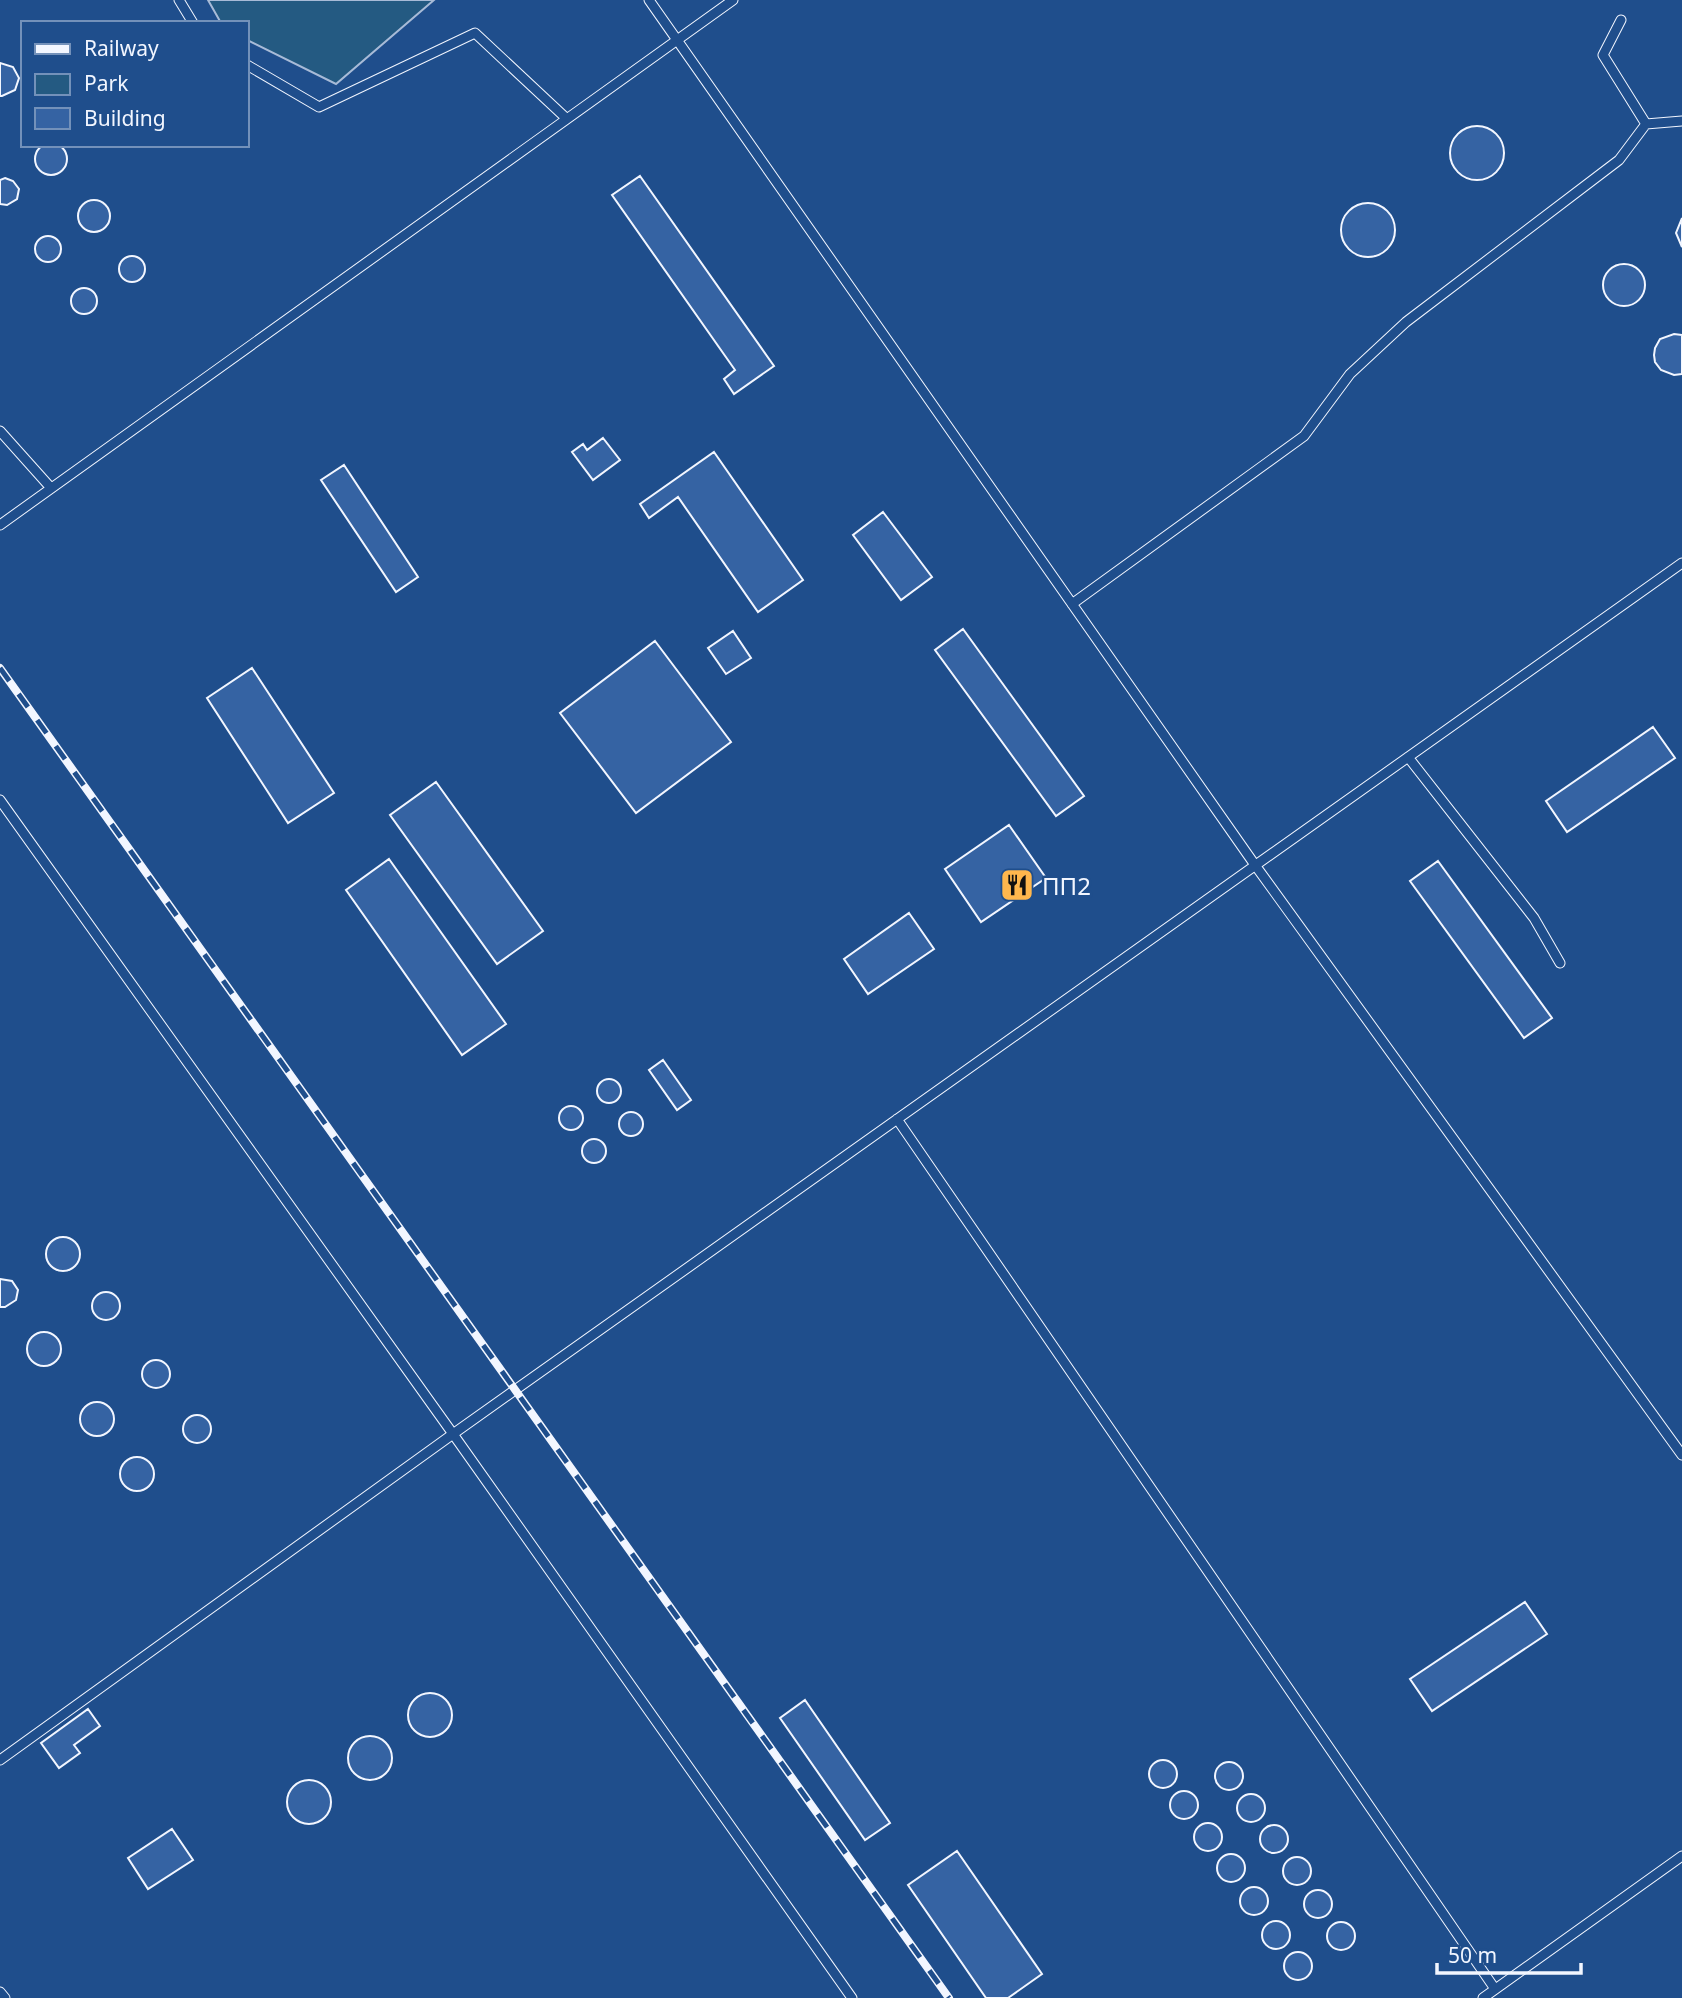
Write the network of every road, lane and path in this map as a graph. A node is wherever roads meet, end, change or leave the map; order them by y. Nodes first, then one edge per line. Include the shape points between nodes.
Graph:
1 (179, 0) edge
2 (649, 0) edge
3 (733, 0) edge
4 (1621, 20) dead end
5 (192, 21) edge
6 (677, 40) junction
7 (248, 66) edge
8 (567, 119) junction
9 (1682, 121) edge
10 (1646, 124) junction
11 (0, 432) edge
12 (51, 488) junction
13 (0, 525) edge
14 (1682, 563) edge
15 (1072, 604) junction
16 (1408, 757) junction
17 (0, 800) edge
18 (1255, 865) junction
19 (1560, 963) dead end
20 (897, 1119) junction
21 (453, 1434) junction
22 (1681, 1453) edge
23 (0, 1760) edge
24 (1682, 1856) edge
25 (1496, 1989) junction
26 (0, 1992) edge
27 (5, 1998) edge
28 (852, 1998) edge
29 (1483, 1998) edge

1 - 5 lane
2 - 6 lane
3 - 6 lane
4 - 10 lane via 1603,55
6 - 8 lane
6 - 15 lane
7 - 8 lane via 319,107 475,33
8 - 12 lane
9 - 10 lane
10 - 15 lane via 1619,160 1406,322 1350,374 1304,436
11 - 12 lane
12 - 13 lane
14 - 16 lane
15 - 18 lane
16 - 18 lane
16 - 19 lane via 1534,918
17 - 21 lane
18 - 20 lane
18 - 22 lane
20 - 21 lane
20 - 25 lane
21 - 23 lane
21 - 28 lane
24 - 25 lane
25 - 29 lane
26 - 27 lane

